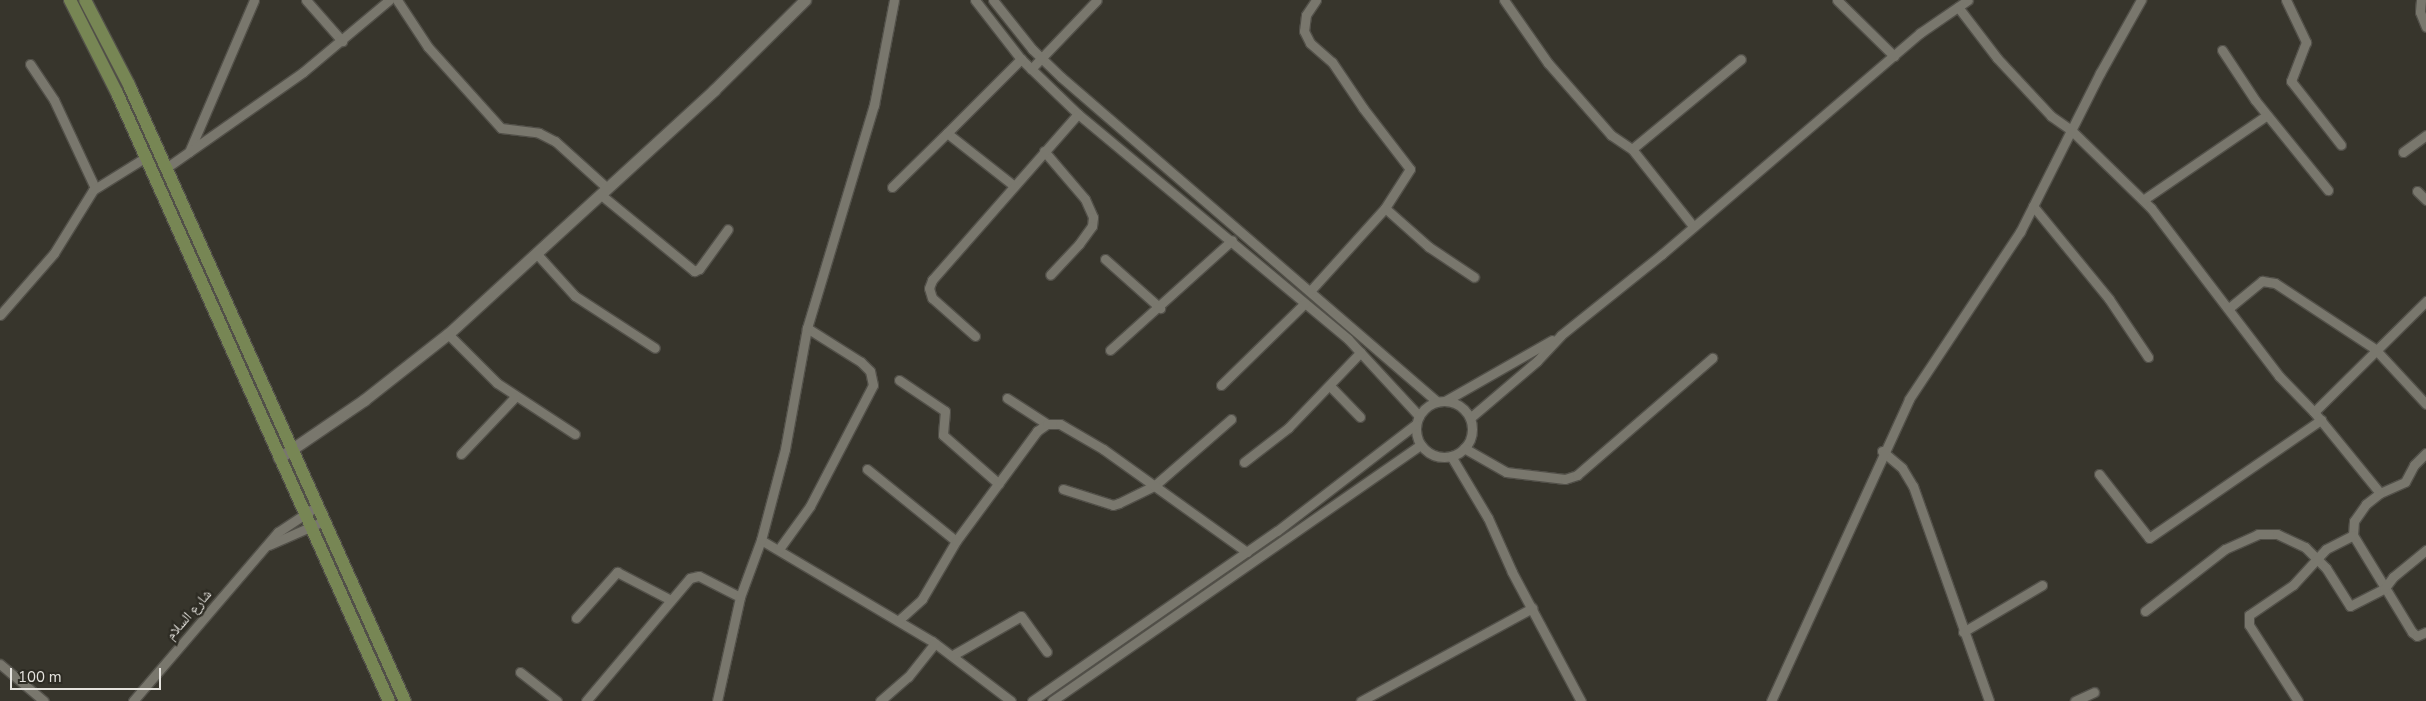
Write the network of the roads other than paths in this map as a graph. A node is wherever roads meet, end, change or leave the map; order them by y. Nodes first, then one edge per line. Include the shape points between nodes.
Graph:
1 (70, 0) edge
2 (85, 0) edge
3 (254, 0) edge
4 (306, 0) edge
5 (389, 0) edge
6 (397, 0) edge
7 (805, 0) edge
8 (894, 0) edge
9 (975, 0) edge
10 (993, 0) edge
11 (1097, 0) edge
12 (1316, 0) edge
13 (1504, 0) edge
14 (1837, 0) edge
15 (1968, 0) edge
16 (2141, 0) edge
17 (2286, 0) edge
18 (2421, 0) edge
19 (1958, 7) junction
20 (2426, 27) edge
21 (342, 41) junction
22 (2222, 50) dead end
23 (1894, 56) junction
24 (1041, 58) junction
25 (1021, 59) junction
26 (1741, 59) dead end
27 (30, 64) dead end
28 (1031, 69) junction
29 (1078, 114) junction
30 (2267, 115) junction
31 (2072, 130) junction
32 (947, 133) junction
33 (2426, 135) edge
34 (2341, 145) dead end
35 (1632, 149) junction
36 (1044, 151) junction
37 (189, 152) junction
38 (2403, 152) dead end
39 (146, 157) junction
40 (166, 168) junction
41 (1013, 185) junction
42 (892, 186) dead end
43 (96, 188) junction
44 (2328, 190) dead end
45 (603, 191) junction
46 (2416, 191) dead end
47 (2143, 200) junction
48 (2426, 200) edge
49 (2034, 206) junction
50 (1385, 208) junction
51 (1693, 226) junction
52 (728, 229) dead end
53 (1232, 240) junction
54 (536, 253) junction
55 (1105, 260) dead end
56 (1050, 275) dead end
57 (1474, 276) dead end
58 (1311, 290) junction
59 (2426, 301) edge
60 (1305, 303) junction
61 (1160, 308) junction
62 (2229, 308) junction
63 (0, 315) edge
64 (807, 328) junction
65 (448, 334) junction
66 (974, 336) dead end
67 (1561, 336) junction
68 (656, 348) dead end
69 (2375, 349) junction
70 (1110, 350) dead end
71 (1361, 352) junction
72 (2148, 357) dead end
73 (1712, 358) dead end
74 (899, 380) dead end
75 (1221, 385) dead end
76 (1330, 386) junction
77 (515, 397) junction
78 (1007, 398) dead end
79 (1441, 401) junction
80 (2426, 404) edge
81 (2314, 412) junction
82 (1360, 417) dead end
83 (1470, 418) junction
84 (1231, 420) dead end
85 (1418, 420) junction
86 (2321, 420) junction
87 (1047, 424) junction
88 (575, 434) dead end
89 (1422, 445) junction
90 (1464, 448) junction
91 (292, 451) junction
92 (1882, 451) junction
93 (2426, 453) edge
94 (461, 454) dead end
95 (1451, 456) junction
96 (279, 458) junction
97 (1244, 462) dead end
98 (867, 469) dead end
99 (2099, 474) dead end
100 (999, 484) junction
101 (1154, 486) junction
102 (1063, 489) dead end
103 (2380, 493) junction
104 (318, 506) junction
105 (304, 513) junction
106 (324, 521) junction
107 (310, 527) junction
108 (2353, 535) junction
109 (761, 540) junction
110 (956, 541) junction
111 (266, 546) junction
112 (779, 549) junction
113 (2426, 550) edge
114 (1247, 552) junction
115 (2317, 558) junction
116 (2042, 585) dead end
117 (2384, 589) junction
118 (740, 597) junction
119 (669, 599) junction
120 (1532, 608) junction
121 (2146, 611) dead end
122 (576, 618) dead end
123 (898, 620) junction
124 (1963, 632) junction
125 (2426, 632) edge
126 (935, 643) junction
127 (1047, 652) dead end
128 (953, 655) junction
129 (0, 664) edge
130 (520, 672) dead end
131 (2094, 692) dead end
132 (44, 701) edge
133 (133, 701) edge
134 (389, 701) edge
135 (405, 701) edge
136 (557, 701) edge
137 (586, 701) edge
138 (717, 701) edge
139 (880, 701) edge
140 (1011, 701) edge
141 (1032, 701) edge
142 (1052, 701) edge
143 (1361, 701) edge
144 (1581, 701) edge
145 (1771, 701) edge
146 (1990, 701) edge
147 (2075, 701) edge
148 (2298, 701) edge

1 - 39 main road
2 - 40 main road via 129,85
3 - 37 street
4 - 21 street
5 - 21 street
6 - 45 street via 428,47 501,128 539,133 556,141
7 - 45 street via 714,90
8 - 64 street via 874,105
9 - 25 street
10 - 24 street
11 - 24 street
12 - 50 street via 1306,15 1304,31 1310,43 1336,68 1368,116 1410,169
13 - 35 street via 1548,63 1611,135
14 - 23 street
15 - 19 street
16 - 31 street
17 - 34 street via 2306,42 2291,81
18 - 20 street via 2420,12
19 - 23 street
19 - 31 street via 2019,83 2052,116
21 - 37 street
22 - 30 street
23 - 51 street
24 - 28 street
24 - 58 street
25 - 28 street
25 - 32 street
26 - 35 street
27 - 43 street via 54,100
28 - 29 street
29 - 36 street
29 - 53 street
30 - 44 street
30 - 47 street
31 - 47 street
31 - 49 street
32 - 41 street
32 - 42 street
33 - 38 street
35 - 51 street
36 - 41 street
36 - 56 street via 1086,199 1093,217 1092,226 1079,244
37 - 40 street
39 - 43 street
39 - 96 main road
40 - 91 main road
41 - 66 street via 946,263 929,288 932,298
43 - 63 street via 54,253
45 - 52 street via 694,271
45 - 54 street
46 - 48 street
47 - 62 street
49 - 72 street via 2109,299
49 - 92 street via 1957,331 1909,399
50 - 57 street via 1429,247
50 - 58 street
51 - 67 street
53 - 60 street
53 - 61 street
54 - 65 street
54 - 68 street via 575,296
55 - 61 street
58 - 79 street
59 - 69 street
60 - 71 street
60 - 75 street
61 - 70 street
62 - 69 street via 2262,281 2269,280
62 - 81 street via 2279,376
64 - 109 street via 784,449
64 - 112 street via 861,362 870,371 873,385 810,506
65 - 77 street via 482,371
65 - 91 street
67 - 79 street
67 - 83 street via 1537,361
69 - 80 street
69 - 81 street
71 - 76 street
71 - 85 street
73 - 90 street via 1577,475 1565,478 1506,472
74 - 100 street via 945,411 943,435
76 - 82 street
76 - 97 street via 1288,428
77 - 88 street
77 - 94 street
78 - 87 street
79 - 83 street via 1460,406
79 - 85 street
81 - 86 street
83 - 90 street via 1471,433
84 - 101 street
85 - 89 street
85 - 114 street
86 - 99 street via 2149,538
86 - 103 street
87 - 100 street via 1037,430
87 - 101 street via 1060,424 1075,432
89 - 95 street via 1435,455
89 - 142 street
90 - 95 street
91 - 96 street
91 - 104 main road
92 - 124 street via 1902,468 1913,486
92 - 145 street via 1868,492
93 - 103 street via 2414,465 2405,482
95 - 120 street via 1488,518
96 - 105 main road
98 - 110 street
100 - 110 street
101 - 102 street via 1113,505
101 - 114 street
103 - 108 street via 2358,515
104 - 105 street, شارع السلام
104 - 106 main road
105 - 107 main road
105 - 111 street, شارع السلام via 284,526
106 - 107 street
106 - 135 main road
107 - 111 street
107 - 134 main road
108 - 115 street via 2338,540
108 - 117 street
109 - 112 street
109 - 118 street
110 - 123 street via 922,599
111 - 133 street, شارع السلام
112 - 123 street
113 - 117 street via 2393,577
114 - 141 street
115 - 117 street via 2350,606
115 - 121 street via 2287,538 2258,534 2225,549
115 - 148 street via 2299,579 2254,609 2248,619
116 - 124 street
117 - 125 street via 2414,634
118 - 119 street via 699,576 690,578
118 - 138 street
119 - 122 street via 617,572
119 - 137 street
120 - 143 street
120 - 144 street
123 - 126 street
124 - 146 street
126 - 128 street
126 - 139 street via 908,677
127 - 128 street via 1021,616
128 - 140 street
129 - 132 street
130 - 136 street
131 - 147 street

